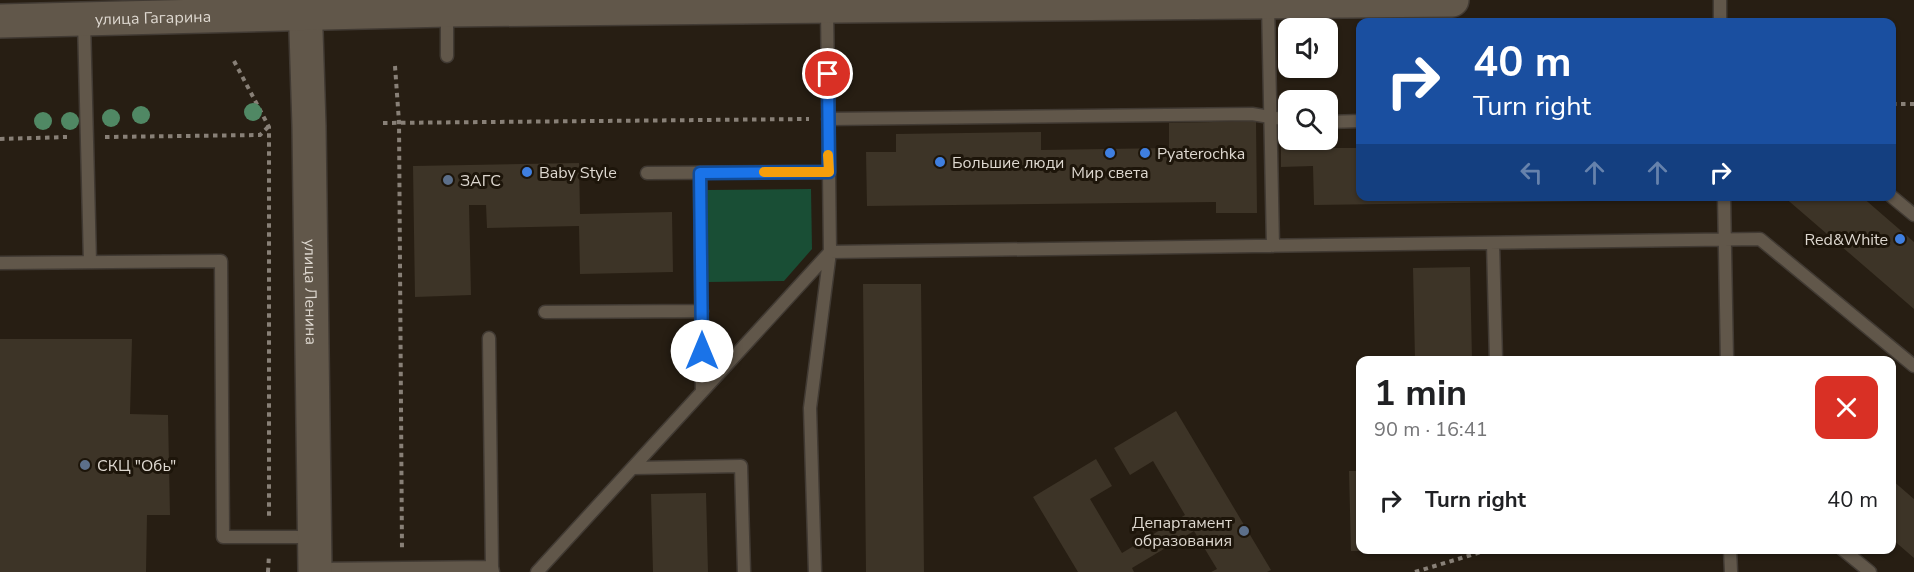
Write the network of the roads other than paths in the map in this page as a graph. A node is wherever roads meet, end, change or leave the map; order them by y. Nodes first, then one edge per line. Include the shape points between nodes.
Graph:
1 (1452, 0) edge
2 (1720, 0) edge
3 (1268, 3) junction
4 (305, 6) edge
5 (827, 6) junction
6 (447, 10) junction
7 (1720, 18) edge
8 (84, 19) junction
9 (0, 21) edge
10 (447, 56) dead end
11 (1270, 116) junction
12 (1278, 118) edge
13 (828, 119) junction
14 (1338, 122) edge
15 (1356, 122) edge
16 (829, 172) junction
17 (648, 173) dead end
18 (700, 173) junction
19 (1896, 200) edge
20 (1724, 201) edge
21 (1914, 215) edge
22 (1724, 239) junction
23 (1493, 243) junction
24 (1273, 246) junction
25 (830, 252) junction
26 (90, 262) junction
27 (0, 263) edge
28 (702, 311) junction
29 (545, 312) dead end
30 (489, 338) dead end
31 (1496, 356) edge
32 (1727, 356) edge
33 (1914, 366) edge
34 (702, 392) junction
35 (633, 468) junction
36 (1730, 554) edge
37 (1848, 554) edge
38 (314, 559) edge
39 (493, 569) edge
40 (537, 572) edge
41 (744, 572) edge
42 (815, 572) edge
43 (1731, 572) edge
44 (1870, 572) edge

1 - 3 main road, улица Гагарина
2 - 7 lane
3 - 5 main road, улица Гагарина
3 - 11 lane
4 - 6 main road, улица Гагарина
4 - 8 main road, улица Гагарина
4 - 38 main road, улица Ленина
5 - 6 main road, улица Гагарина
5 - 13 lane
6 - 10 lane
8 - 9 main road, улица Гагарина
8 - 26 lane
11 - 12 lane
11 - 13 lane
11 - 24 lane
13 - 16 lane
14 - 15 lane
16 - 18 lane
16 - 25 lane
17 - 18 lane
18 - 28 lane
19 - 21 lane
20 - 22 lane
22 - 23 lane
22 - 32 lane
22 - 33 lane via 1760,239
23 - 24 lane
23 - 31 lane
24 - 25 lane
25 - 34 lane
25 - 42 lane via 810,408
26 - 27 lane
26 - 38 lane via 221,261 224,537 269,537
28 - 29 lane
28 - 34 lane
30 - 39 lane
34 - 35 lane
35 - 40 lane
35 - 41 lane via 741,466
36 - 43 lane
37 - 44 lane
38 - 39 lane via 402,568

